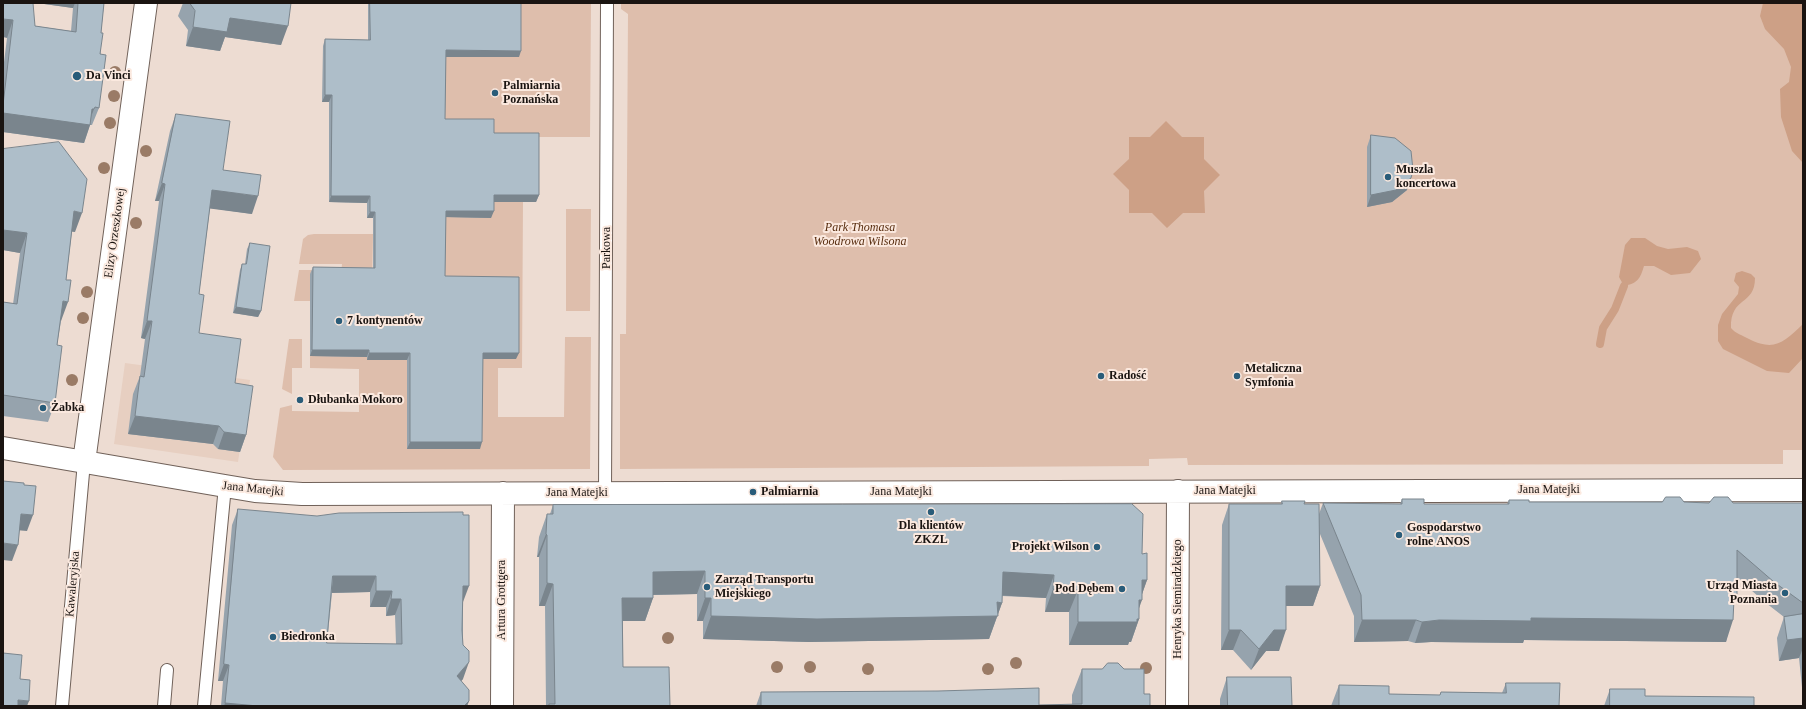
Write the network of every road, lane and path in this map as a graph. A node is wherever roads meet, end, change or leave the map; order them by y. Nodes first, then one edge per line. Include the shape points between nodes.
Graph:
1 (146, 3) edge
2 (607, 3) edge
3 (3, 448) edge
4 (84, 462) junction
5 (225, 486) junction
6 (1803, 490) edge
7 (1178, 491) junction
8 (503, 493) junction
9 (605, 493) junction
10 (167, 670) dead end
11 (62, 706) edge
12 (164, 706) edge
13 (204, 706) edge
14 (502, 706) edge
15 (1177, 706) edge

1 - 4 street, Elizy Orzeszkowej
2 - 9 lane, Parkowa
3 - 4 street, Jana Matejki
4 - 5 street, Jana Matejki
4 - 11 lane, Kawaleryjska
5 - 8 street, Jana Matejki via 302,494
5 - 13 lane
6 - 7 street, Jana Matejki
7 - 9 street, Jana Matejki
7 - 15 street, Henryka Siemiradzkiego
8 - 9 street, Jana Matejki
8 - 14 street, Artura Grottgera
10 - 12 lane

